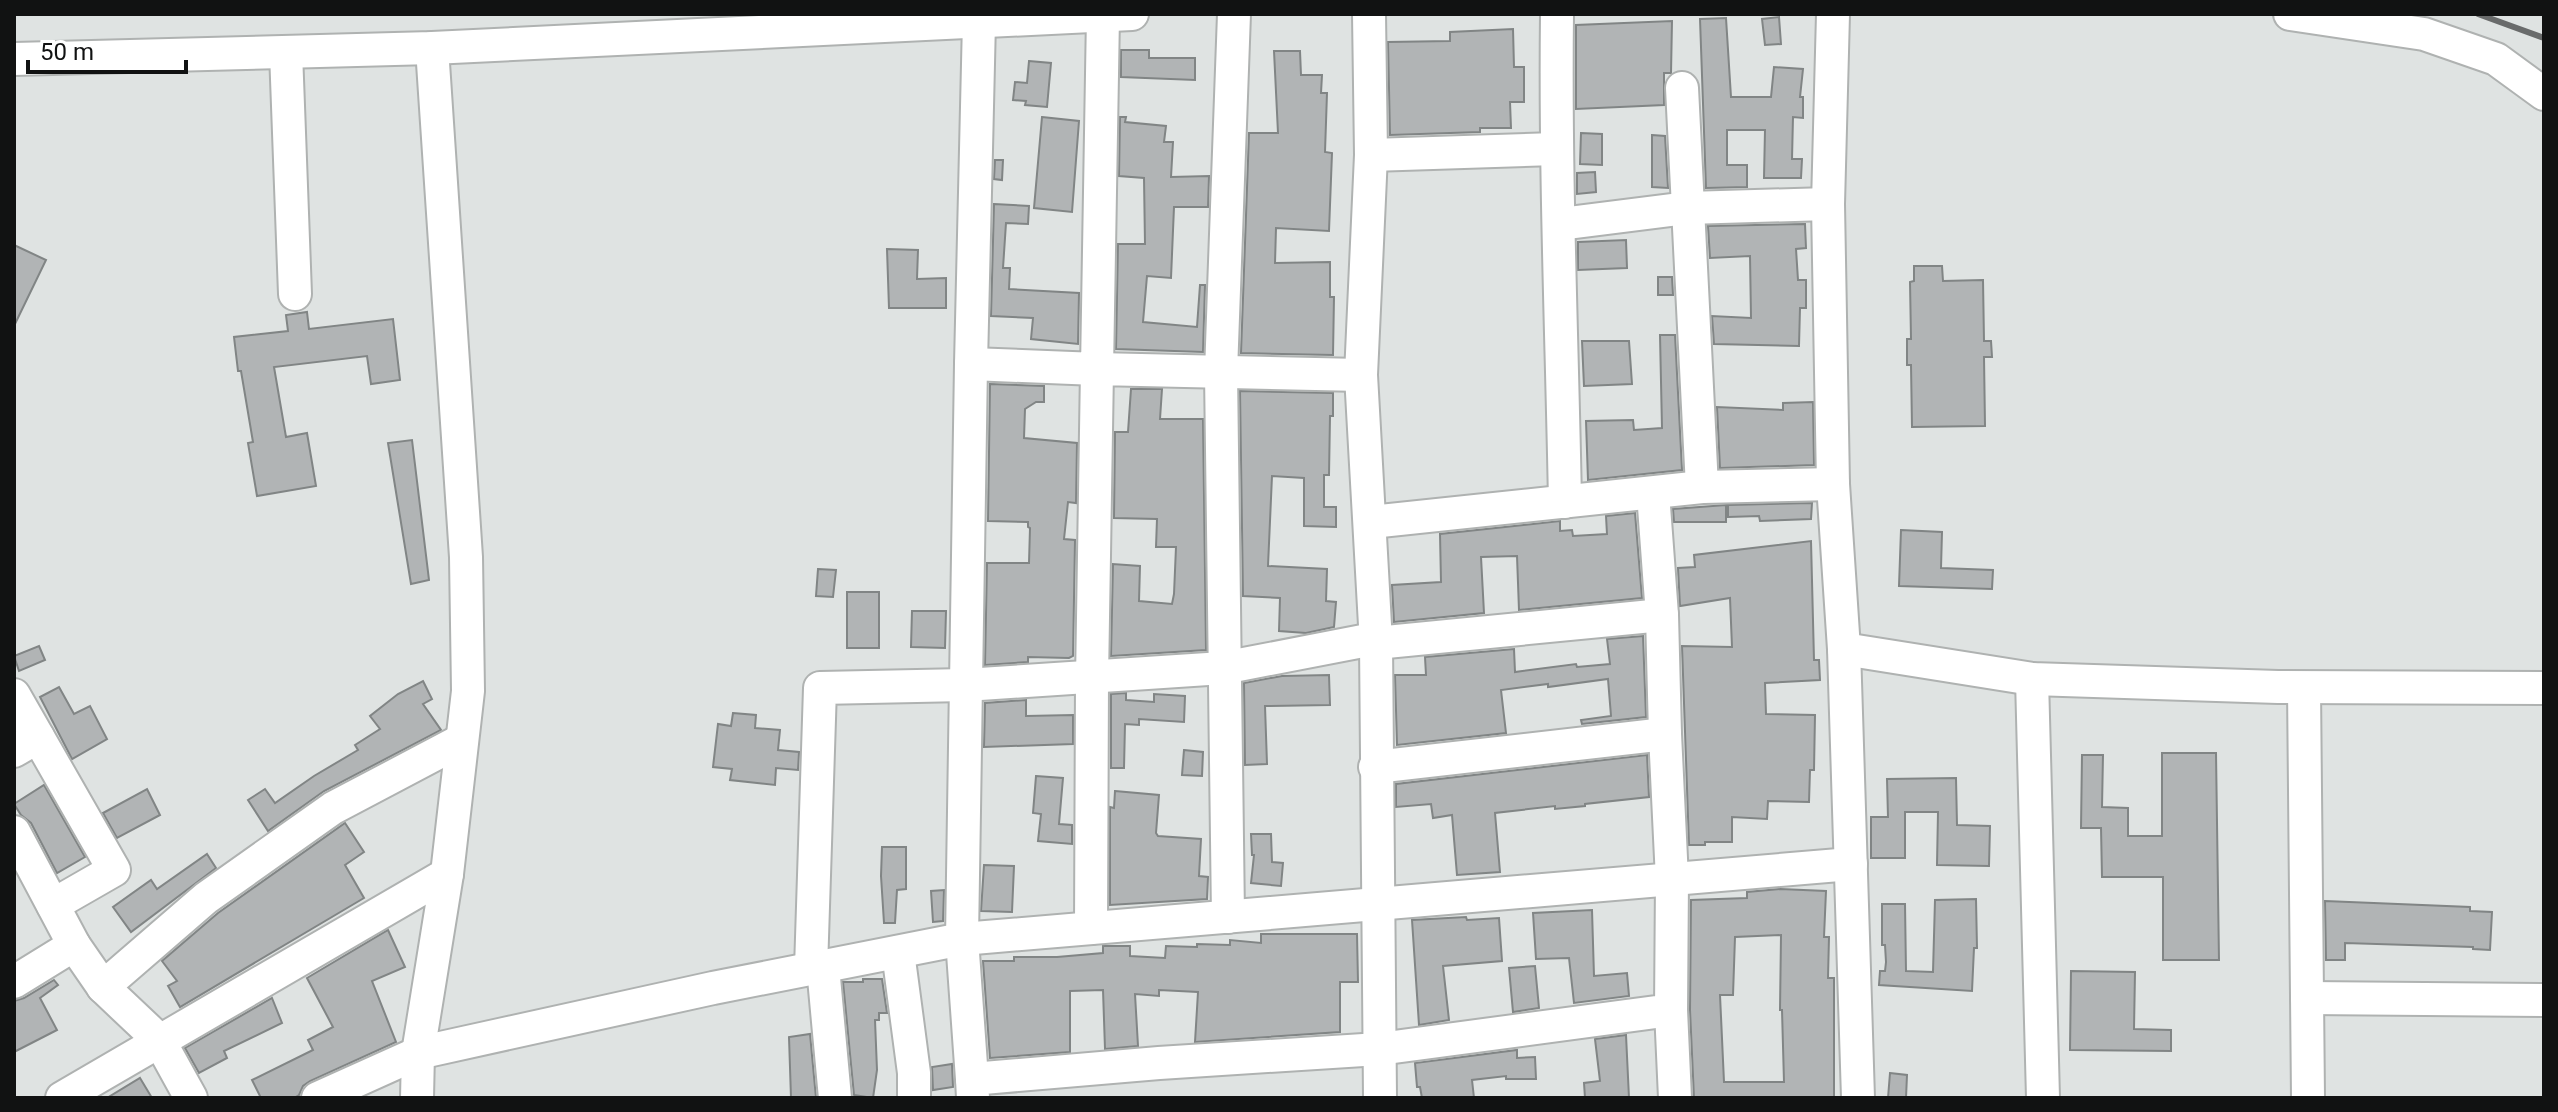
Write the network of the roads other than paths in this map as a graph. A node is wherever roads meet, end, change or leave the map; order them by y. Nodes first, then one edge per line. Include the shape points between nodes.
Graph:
1 (1234, 14) edge
2 (1369, 14) edge
3 (1557, 14) edge
4 (1833, 14) edge
5 (2290, 14) edge
6 (1117, 15) edge
7 (979, 21) junction
8 (432, 48) junction
9 (286, 52) junction
10 (14, 59) edge
11 (1682, 88) dead end
12 (2544, 94) edge
13 (1555, 149) junction
14 (1371, 155) junction
15 (1828, 204) junction
16 (1687, 208) junction
17 (1560, 224) junction
18 (295, 294) dead end
19 (971, 364) junction
20 (1097, 369) junction
21 (1221, 372) junction
22 (1361, 375) junction
23 (1833, 484) junction
24 (1702, 487) junction
25 (1653, 493) junction
26 (1565, 502) junction
27 (1371, 522) junction
28 (1662, 615) junction
29 (1376, 643) junction
30 (1844, 649) junction
31 (1223, 668) junction
32 (1092, 677) junction
33 (2032, 679) junction
34 (965, 685) junction
35 (2304, 688) junction
36 (2544, 688) edge
37 (14, 695) edge
38 (1665, 734) junction
39 (462, 740) junction
40 (26, 744) edge
41 (1375, 767) junction
42 (14, 832) edge
43 (1851, 864) junction
44 (447, 874) junction
45 (1672, 879) junction
46 (1376, 904) junction
47 (53, 905) junction
48 (1228, 917) junction
49 (1091, 928) junction
50 (962, 939) junction
51 (74, 945) junction
52 (898, 952) junction
53 (817, 968) junction
54 (14, 982) edge
55 (103, 987) junction
56 (2307, 998) junction
57 (2544, 1000) edge
58 (1671, 1010) junction
59 (159, 1040) junction
60 (1379, 1049) junction
61 (418, 1053) junction
62 (973, 1089) edge
63 (62, 1098) edge
64 (191, 1098) edge
65 (318, 1098) edge
66 (417, 1098) edge
67 (835, 1098) edge
68 (914, 1098) edge
69 (1380, 1098) edge
70 (1675, 1098) edge
71 (1858, 1098) edge
72 (2043, 1098) edge
73 (2308, 1098) edge

1 - 21 street
2 - 14 street
3 - 13 street
4 - 15 street
5 - 12 street via 2424,34 2496,59
6 - 7 street
6 - 20 street
7 - 8 street
7 - 19 street
8 - 9 street
8 - 39 street via 466,557 468,691
9 - 10 street
9 - 18 street
11 - 16 street
13 - 14 street
13 - 17 street
14 - 22 street
15 - 16 street
15 - 23 street
16 - 17 street
16 - 24 street
17 - 26 street
19 - 20 street
19 - 34 street
20 - 21 street
20 - 32 street
21 - 22 street
21 - 31 street
22 - 27 street
23 - 24 street
23 - 30 street
24 - 25 street
25 - 26 street
25 - 28 street
26 - 27 street
27 - 29 street
28 - 29 street
28 - 38 street
29 - 31 street via 1368,640
29 - 41 street
30 - 33 street
30 - 43 street
31 - 32 street
31 - 48 street
32 - 34 street
32 - 49 street
33 - 35 street
33 - 72 street
34 - 50 street
34 - 53 street via 820,688
35 - 36 street
35 - 56 street
37 - 40 street
38 - 41 street
38 - 45 street
39 - 44 street
39 - 55 street via 333,808 206,898
40 - 47 street via 114,870
41 - 46 street
42 - 47 street
43 - 45 street
43 - 71 street
44 - 59 street
44 - 61 street
45 - 46 street
45 - 58 street
46 - 48 street
46 - 60 street
47 - 51 street
48 - 49 street
49 - 50 street
50 - 52 street
50 - 62 street
51 - 54 street
51 - 55 street
52 - 53 street
52 - 68 street
53 - 61 street
53 - 67 street
55 - 59 street
56 - 57 street
56 - 73 street
58 - 60 street
58 - 70 street
59 - 63 street
59 - 64 street
60 - 62 street via 1159,1063
60 - 69 street
61 - 65 street
61 - 66 street

